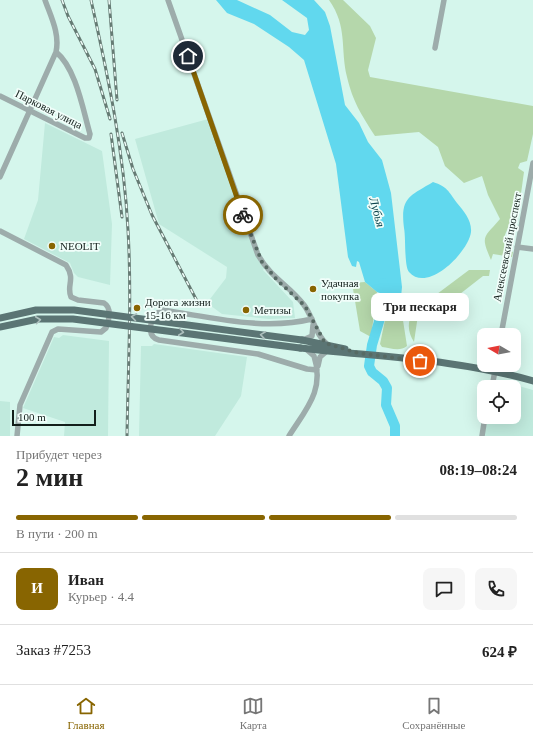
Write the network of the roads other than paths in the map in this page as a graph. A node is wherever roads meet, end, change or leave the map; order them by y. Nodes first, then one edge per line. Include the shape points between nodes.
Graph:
1 (44, 0) edge
2 (168, 0) edge
3 (444, 0) edge
4 (435, 48) dead end
5 (56, 52) junction
6 (0, 96) edge
7 (31, 111) junction
8 (533, 163) edge
9 (0, 177) edge
10 (0, 231) edge
11 (517, 247) junction
12 (533, 250) edge
13 (0, 318) edge
14 (312, 319) junction
15 (0, 327) edge
16 (502, 328) edge
17 (302, 340) junction
18 (303, 348) junction
19 (328, 348) junction
20 (477, 366) edge
21 (317, 370) junction
22 (507, 372) edge
23 (533, 381) edge
24 (485, 424) edge
25 (17, 436) edge
26 (289, 436) edge
27 (482, 436) edge

1 - 5 street via 56,30
2 - 14 street via 258,255 268,271 302,303
3 - 4 street
5 - 7 street
5 - 7 street, Парковая улица via 64,58 78,90 89,138
6 - 7 street, Парковая улица
7 - 9 street
8 - 11 street, Алексеевский проспект
10 - 25 street via 66,266 71,272 70,293 74,299 100,302 107,305 109,312 104,330 98,332 58,329 52,332 20,405
11 - 12 street
11 - 16 street, Алексеевский проспект
17 -> 13 main road, bridge via 74,310 36,310
14 - 17 street via 312,336
14 - 19 street
14 - 21 street via 285,323 257,323 162,310 154,315 150,331 153,337 159,340 258,354 307,370
15 -> 18 main road, bridge via 38,319 73,319
17 - 19 main road
18 - 19 main road
18 - 21 street via 314,356
19 - 20 main road
19 - 21 street via 320,356
21 - 26 street via 317,389
22 - 23 main road
24 - 27 street

